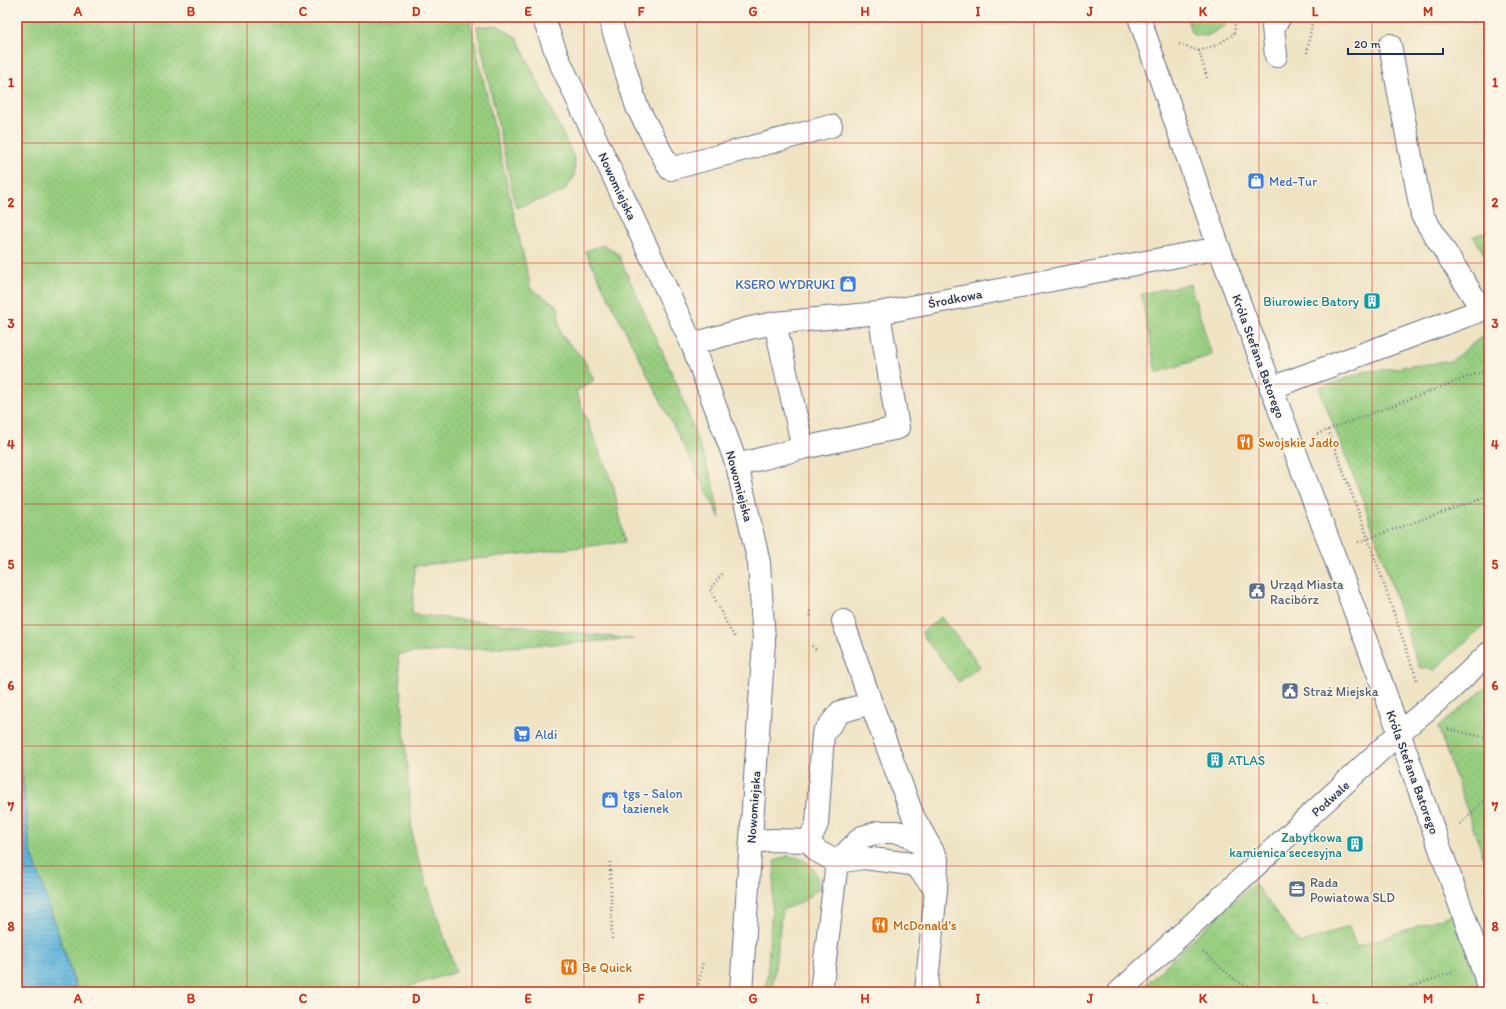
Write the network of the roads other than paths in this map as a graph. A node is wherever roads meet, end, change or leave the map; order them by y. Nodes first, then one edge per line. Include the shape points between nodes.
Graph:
1 (543, 17) edge
2 (609, 17) edge
3 (1139, 17) edge
4 (1273, 20) edge
5 (1390, 45) dead end
6 (1276, 56) dead end
7 (831, 126) dead end
8 (1219, 248) junction
9 (879, 313) junction
10 (775, 323) junction
11 (692, 344) junction
12 (1271, 388) junction
13 (803, 448) junction
14 (737, 465) junction
15 (843, 621) dead end
16 (1489, 653) edge
17 (871, 702) junction
18 (1399, 733) junction
19 (809, 841) junction
20 (751, 842) junction
21 (937, 859) junction
22 (837, 862) junction
23 (936, 890) junction
24 (1489, 987) edge
25 (741, 992) edge
26 (821, 992) edge
27 (926, 992) edge
28 (1119, 992) edge

1 - 11 street, Nowomiejska via 558,58
2 - 7 street via 636,107 670,169
3 - 8 street, Króla Stefana Batorego
4 - 6 street
5 - 12 street via 1422,215 1482,310
8 - 9 street, Środkowa
8 - 12 street, Króla Stefana Batorego
9 - 10 street, Środkowa
9 - 13 street via 898,428
10 - 11 street, Środkowa
10 - 13 street
11 - 14 street, Nowomiejska
12 - 18 street, Króla Stefana Batorego
13 - 14 street
14 - 20 street, Nowomiejska via 759,563 764,641
15 - 17 street
16 - 18 street, Podwale
17 - 19 street via 840,712 823,734 817,824
17 - 21 street via 913,816
18 - 24 street, Króla Stefana Batorego
18 - 28 street, Podwale
19 - 20 street
19 - 22 street via 817,851
20 - 25 street, Nowomiejska
21 - 22 street via 908,835 879,832 862,837
21 - 23 street
22 - 23 street via 864,858 911,864 918,868
22 - 26 street
23 - 27 street

